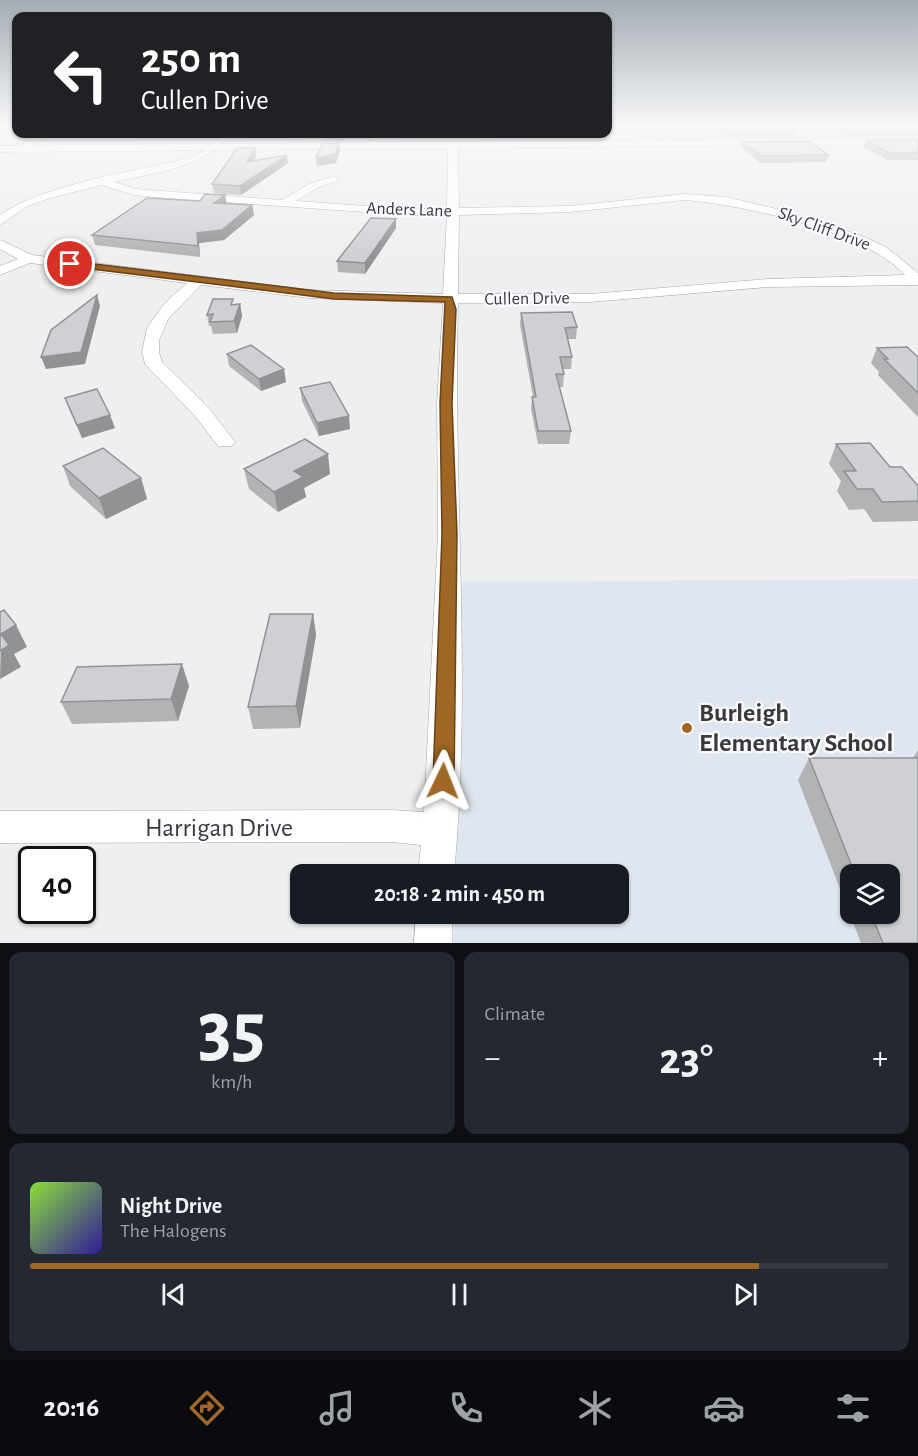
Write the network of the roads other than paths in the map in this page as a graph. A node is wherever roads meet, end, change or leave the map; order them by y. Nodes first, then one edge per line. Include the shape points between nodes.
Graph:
1 (152, 170) edge
2 (453, 170) edge
3 (333, 179) dead end
4 (102, 182) junction
5 (718, 199) joint
6 (287, 201) junction
7 (453, 212) junction
8 (0, 220) edge
9 (0, 244) edge
10 (29, 259) junction
11 (0, 271) edge
12 (918, 280) edge
13 (197, 281) junction
14 (449, 299) junction
15 (225, 442) dead end
16 (0, 827) edge
17 (439, 830) junction
18 (437, 864) edge
19 (434, 924) edge
20 (433, 943) edge

1 - 4 street
2 - 7 street
3 - 6 street
4 - 6 street, Anders Lane via 145,193
4 - 8 street via 33,201
5 - 7 street, Anders Lane via 673,198 550,210
5 - 12 street, Sky Cliff Drive via 777,212 858,239 881,250
6 - 7 street, Anders Lane
7 - 14 street
9 - 10 street
10 - 11 street
10 - 13 street, Cullen Drive
12 - 14 street, Cullen Drive via 801,281 590,298
13 - 14 street, Cullen Drive via 334,296
13 - 15 street via 161,319 151,337 150,354 154,364 202,412
14 - 17 street via 446,403 450,534
16 - 17 street, Harrigan Drive via 20,830 392,826
17 - 18 street
19 - 20 street

